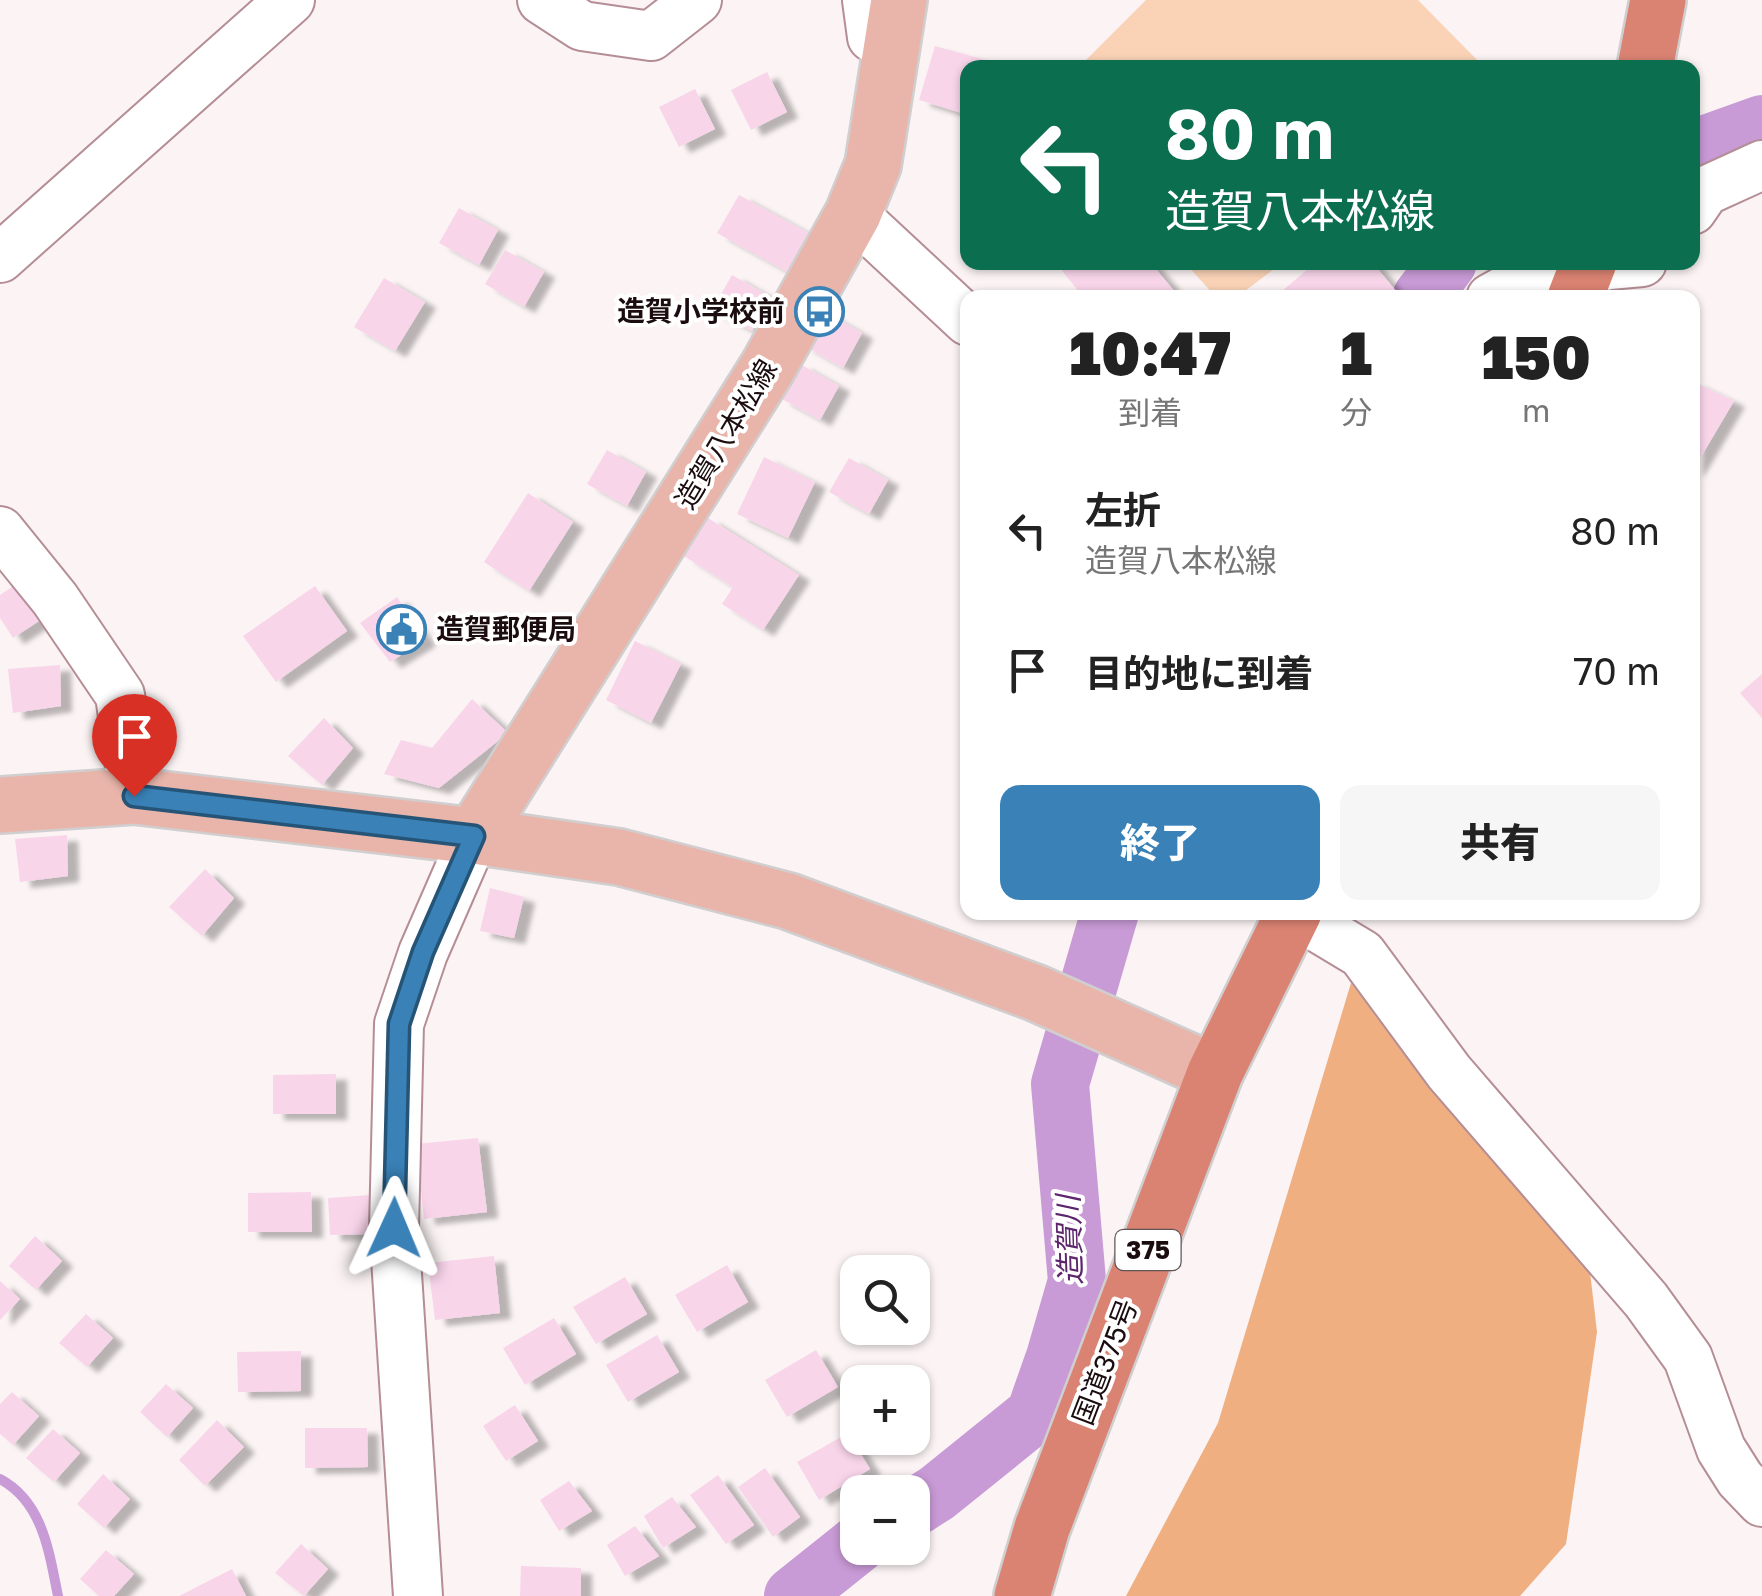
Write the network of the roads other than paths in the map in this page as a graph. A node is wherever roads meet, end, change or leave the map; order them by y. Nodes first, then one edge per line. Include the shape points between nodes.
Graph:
1 (290, 0) edge
2 (542, 0) edge
3 (698, 0) edge
4 (1658, 0) edge
5 (886, 15) edge
6 (1647, 60) edge
7 (1762, 166) edge
8 (1700, 198) edge
9 (853, 214) junction
10 (0, 258) edge
11 (1609, 270) edge
12 (1584, 276) edge
13 (1504, 290) edge
14 (960, 314) edge
15 (0, 531) edge
16 (134, 796) junction
17 (0, 805) edge
18 (474, 836) junction
19 (1290, 920) edge
20 (1305, 920) edge
21 (1215, 1073) junction
22 (1762, 1502) edge
23 (418, 1596) edge
24 (1022, 1596) edge

1 - 10 street
2 - 3 street via 582,26 651,36
4 - 6 highway
5 - 9 main road, 造賀八本松線 via 873,165
7 - 8 street
9 - 14 street
9 - 18 main road, 造賀八本松線 via 768,367
11 - 12 street
12 - 13 street via 1522,280
15 - 16 street via 120,695
16 - 17 main road
16 - 18 main road
18 - 21 main road via 620,857 788,901 1036,992
18 - 23 street via 399,1024 394,1228
19 - 21 highway, 国道375号 / 375
20 - 22 street via 1362,954 1449,1072 1646,1300 1688,1358 1721,1449
21 - 24 highway, 国道375号 / 375

